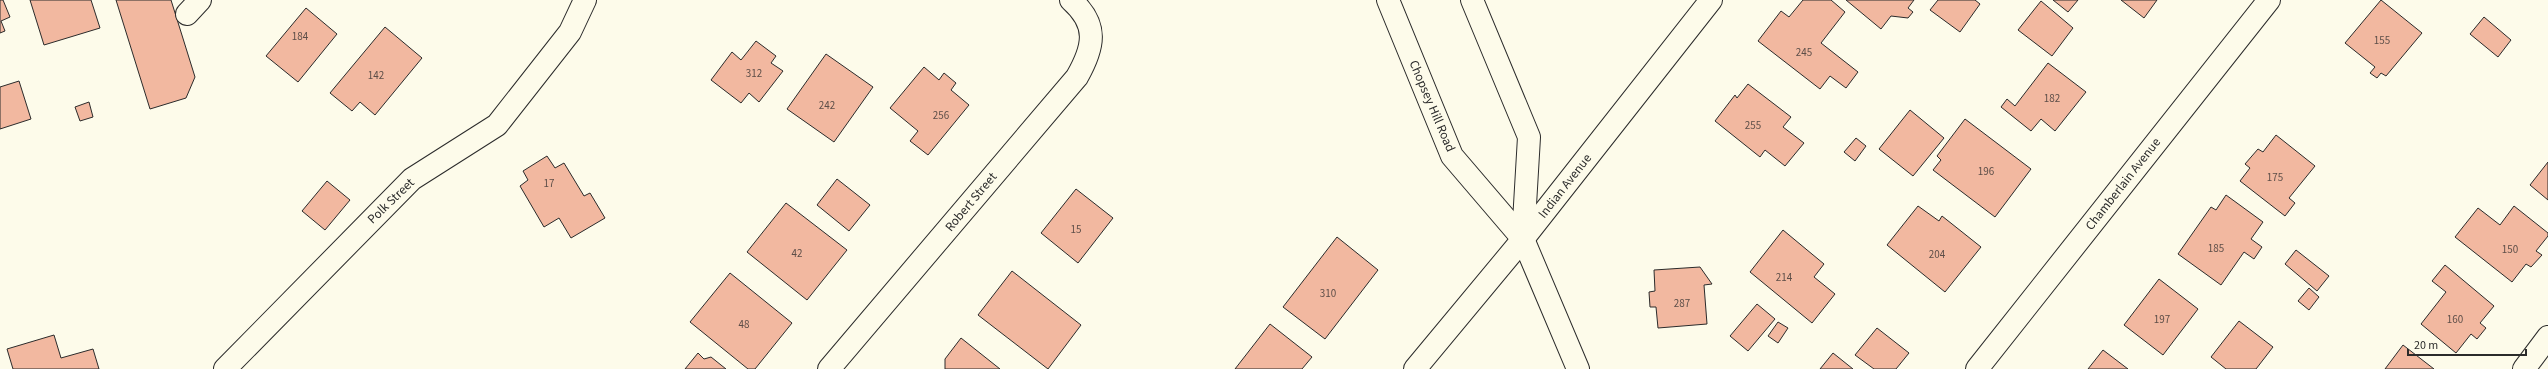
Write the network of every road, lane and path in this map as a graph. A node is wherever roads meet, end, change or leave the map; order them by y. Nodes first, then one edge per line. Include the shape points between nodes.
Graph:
1 (585, 0) edge
2 (1071, 0) edge
3 (1388, 0) edge
4 (1472, 0) edge
5 (1711, 0) edge
6 (2269, 0) edge
7 (1523, 239) junction
8 (2548, 337) edge
9 (225, 369) edge
10 (829, 369) edge
11 (1415, 369) edge
12 (1578, 369) edge
13 (1977, 369) edge
14 (2524, 369) edge

1 - 9 street, Polk Street via 570,32 497,125 412,179
2 - 10 street, Robert Street via 1083,11 1090,25 1091,42 1086,61 1064,93
3 - 7 street, Chopsey Hill Road via 1452,156
4 - 7 street, Chopsey Hill Road via 1529,137
5 - 7 street, Indian Avenue
6 - 13 street, Chamberlain Avenue
7 - 11 street, Indian Avenue
7 - 12 street, Chopsey Hill Road
8 - 14 street

